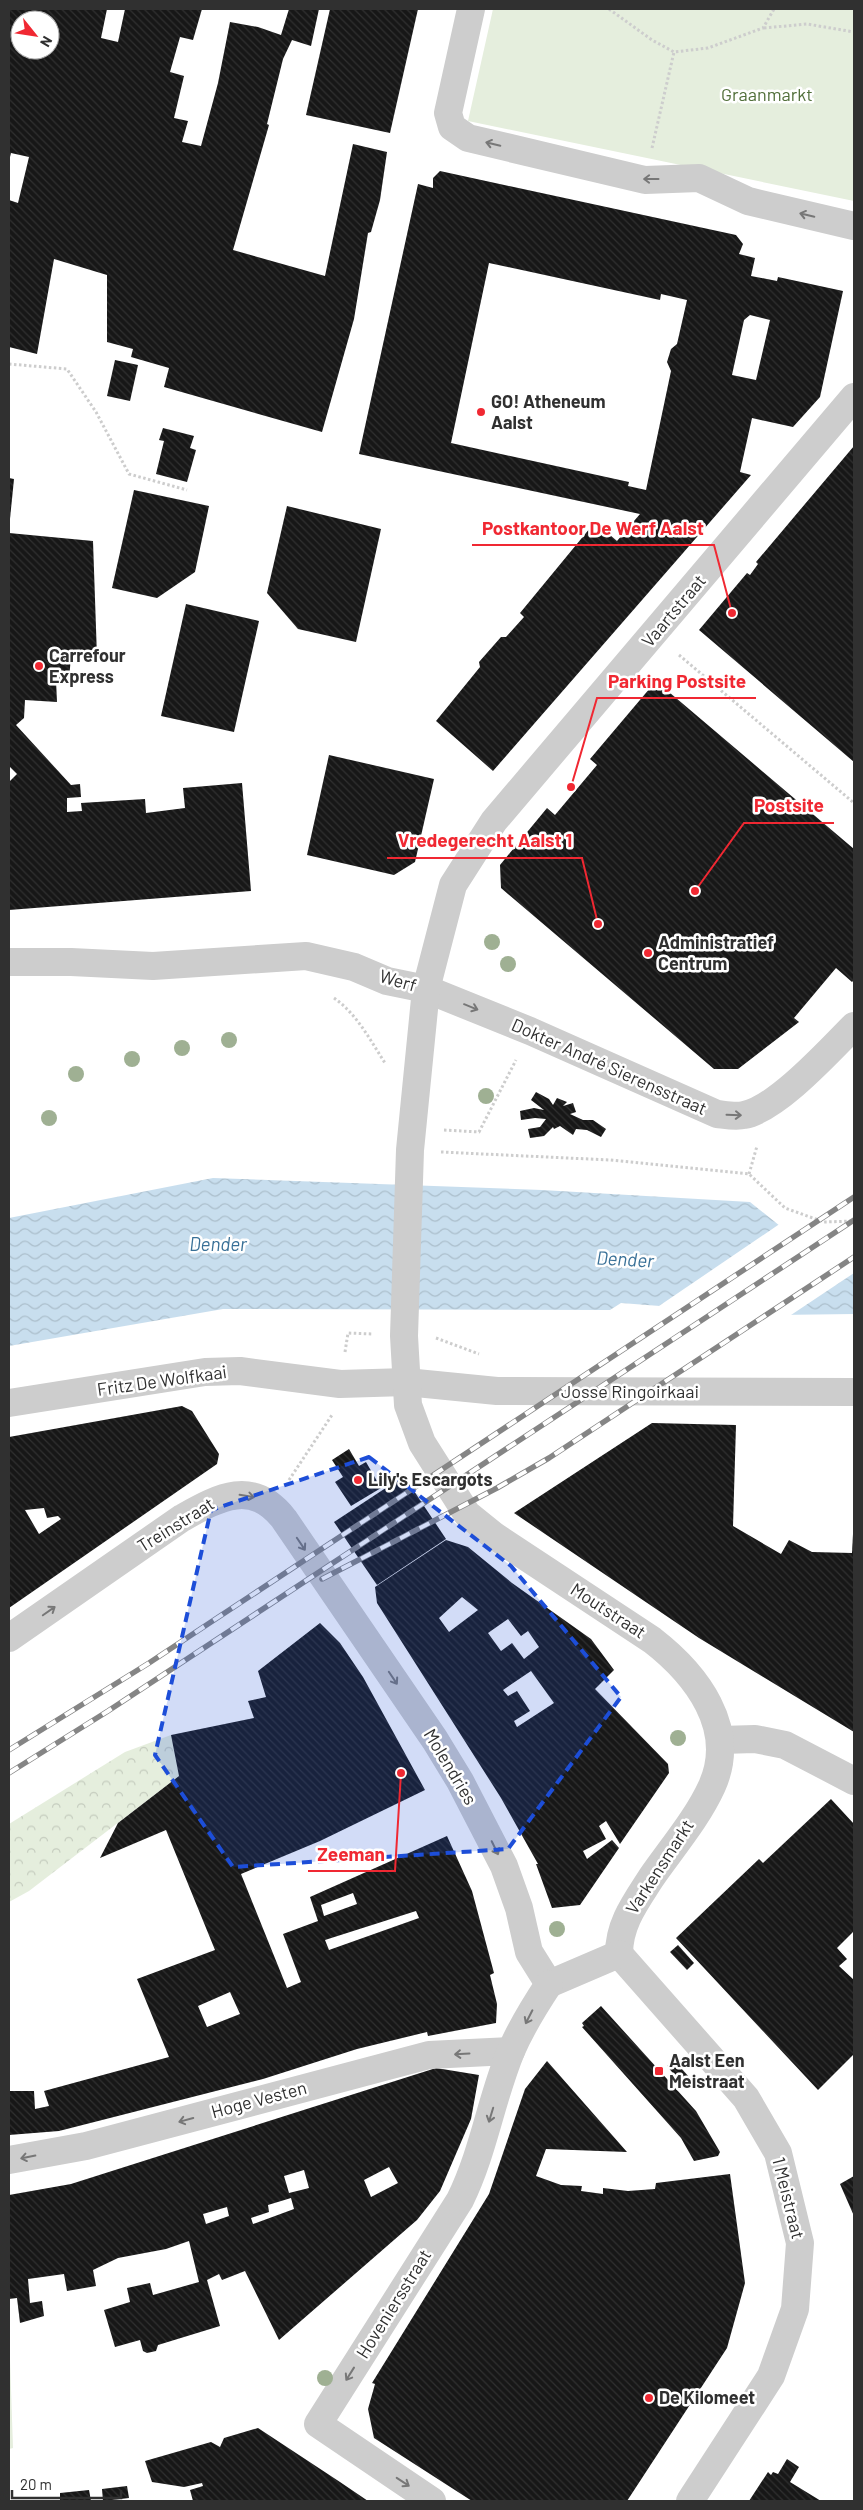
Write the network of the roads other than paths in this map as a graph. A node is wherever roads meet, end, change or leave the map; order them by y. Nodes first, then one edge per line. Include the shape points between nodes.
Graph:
1 (471, 9) edge
2 (854, 226) edge
3 (854, 397) edge
4 (9, 962) edge
5 (426, 989) junction
6 (854, 1026) edge
7 (854, 1052) edge
8 (814, 1067) junction
9 (406, 1382) junction
10 (854, 1392) edge
11 (9, 1403) edge
12 (272, 1506) joint
13 (9, 1638) edge
14 (721, 1740) junction
15 (854, 1780) edge
16 (619, 1954) junction
17 (549, 1984) junction
18 (511, 2051) junction
19 (9, 2160) edge
20 (432, 2501) edge
21 (690, 2501) edge

2 -> 1 street via 748,201 699,178 645,180 468,138 452,127 448,113
3 - 5 street, Vaartstraat via 494,821 453,885
4 - 5 street, Werf via 153,966 306,956 354,967 387,981
5 -> 8 street, Dokter André Sierensstraat via 717,1114 745,1115 768,1104
5 - 9 street, Werf via 422,1150 404,1336
6 - 8 street, Dokter André Sierensstraat
7 - 8 street
9 - 10 street, Josse Ringoirkaai via 497,1391
9 - 11 street, Fritz De Wolfkaai via 340,1384 240,1370 205,1372
9 - 14 street, Moutstraat via 408,1405 422,1443 467,1514 493,1535 652,1640 676,1660 694,1680 707,1702
13 -> 12 street, Treinstraat via 182,1518 211,1502 224,1496 245,1494
12 -> 17 street, Molendries via 430,1732 460,1782 504,1866 519,1908 529,1952
14 - 15 street via 755,1739 785,1745
14 - 16 street, Varkensmarkt via 712,1785 630,1911 619,1936
16 - 17 street
16 - 21 street, 1 Meistraat via 746,2098 778,2153 800,2243 795,2309 771,2376
17 -> 18 street
18 -> 19 street, Hoge Vesten via 430,2055 86,2146
18 -> 20 street, Hoveniersstraat via 474,2171 460,2200 318,2424

